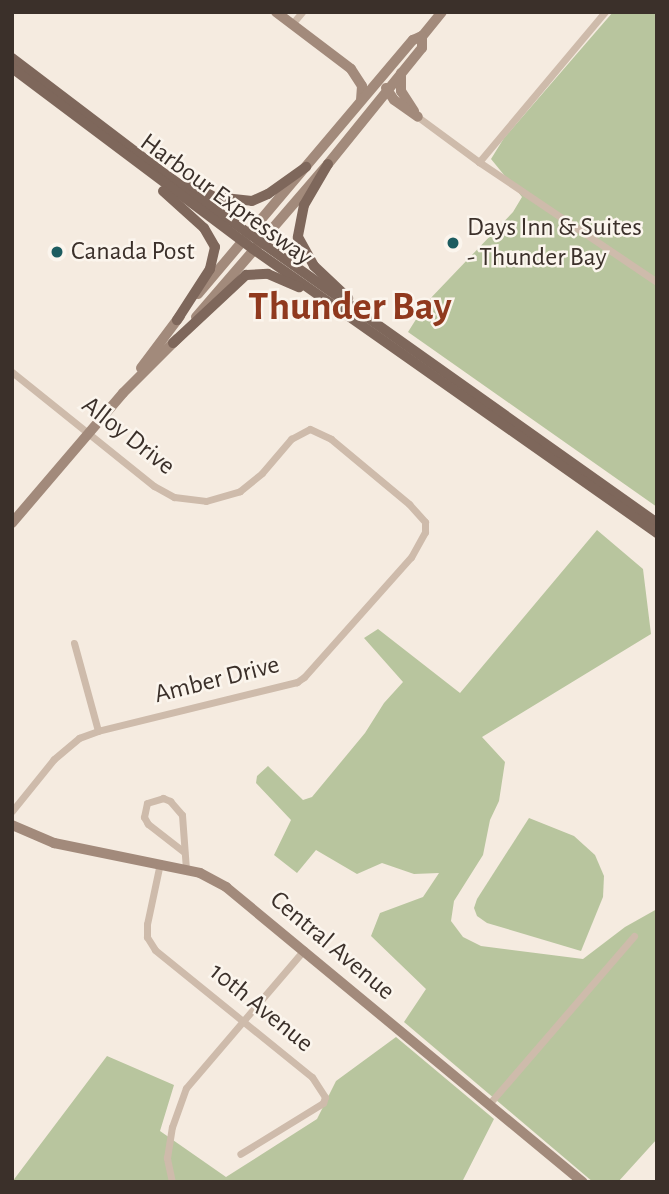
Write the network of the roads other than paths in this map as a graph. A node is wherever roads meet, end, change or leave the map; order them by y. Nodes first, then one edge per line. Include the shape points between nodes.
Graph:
1 (276, 12) edge
2 (302, 12) edge
3 (442, 12) edge
4 (605, 12) edge
5 (292, 24) junction
6 (422, 36) junction
7 (12, 58) edge
8 (12, 68) edge
9 (351, 69) junction
10 (401, 73) junction
11 (374, 85) junction
12 (386, 91) junction
13 (361, 101) junction
14 (418, 117) junction
15 (111, 145) junction
16 (342, 146) junction
17 (132, 150) junction
18 (479, 162) junction
19 (328, 164) junction
20 (306, 167) junction
21 (246, 238) junction
22 (256, 246) junction
23 (657, 282) edge
24 (319, 296) junction
25 (177, 320) junction
26 (386, 332) junction
27 (173, 343) junction
28 (12, 372) edge
29 (122, 393) junction
30 (88, 433) junction
31 (12, 523) edge
32 (657, 523) edge
33 (657, 533) edge
34 (411, 557) joint
35 (74, 643) dead end
36 (98, 731) junction
37 (12, 811) edge
38 (12, 825) edge
39 (184, 852) junction
40 (160, 863) junction
41 (186, 869) junction
42 (634, 936) dead end
43 (304, 950) junction
44 (244, 1019) junction
45 (489, 1104) junction
46 (240, 1154) dead end
47 (172, 1182) edge
48 (583, 1182) edge

1 - 5 main road
2 - 5 street
3 - 6 main road
4 - 18 street
5 - 9 main road
6 - 10 main road via 422,48
6 - 11 main road
6 - 12 main road via 388,79
7 - 17 main road, Harbour Expressway
8 - 15 main road, Harbour Expressway
9 - 11 main road
9 - 13 main road via 362,86
10 - 12 main road
10 - 14 main road via 401,91
11 - 13 main road
11 - 16 main road via 372,103
12 - 14 main road
12 - 16 main road
13 - 20 main road
14 - 18 street
15 - 21 main road, Harbour Expressway
15 - 25 main road via 204,228 214,243 210,270
16 - 19 main road
17 - 20 main road via 198,189 241,202 268,194
17 - 21 main road, Harbour Expressway
18 - 23 street
19 - 22 main road
19 - 26 main road via 300,215 300,245 314,266
20 - 21 main road
21 - 22 main road, Harbour Expressway
21 - 25 main road
22 - 24 main road, Harbour Expressway
22 - 26 main road, Harbour Expressway
22 - 27 main road
24 - 27 main road via 268,274 246,275
24 - 33 main road, Harbour Expressway
25 - 29 main road
26 - 32 main road, Harbour Expressway
27 - 29 main road
28 - 30 street, Alloy Drive
29 - 30 main road
30 - 31 main road
30 - 34 street, Alloy Drive via 154,486 174,497 197,501 240,491 291,439 310,429 321,432 419,512 425,533
34 - 36 street, Amber Drive via 324,659 297,682
35 - 36 street
36 - 37 street, Amber Drive via 66,747
38 - 40 main road, Central Avenue via 54,843
39 - 39 street via 182,814 163,798 147,803 144,817 148,824
39 - 41 street
40 - 41 main road, Central Avenue
40 - 44 street, 10th Avenue via 147,937 155,950
41 - 43 main road, Central Avenue via 214,879 238,895
42 - 45 street
43 - 44 street
43 - 45 main road, Central Avenue
44 - 46 street, 10th Avenue via 313,1077 325,1097 323,1103
44 - 47 street via 186,1088 167,1158
45 - 48 main road, Central Avenue

